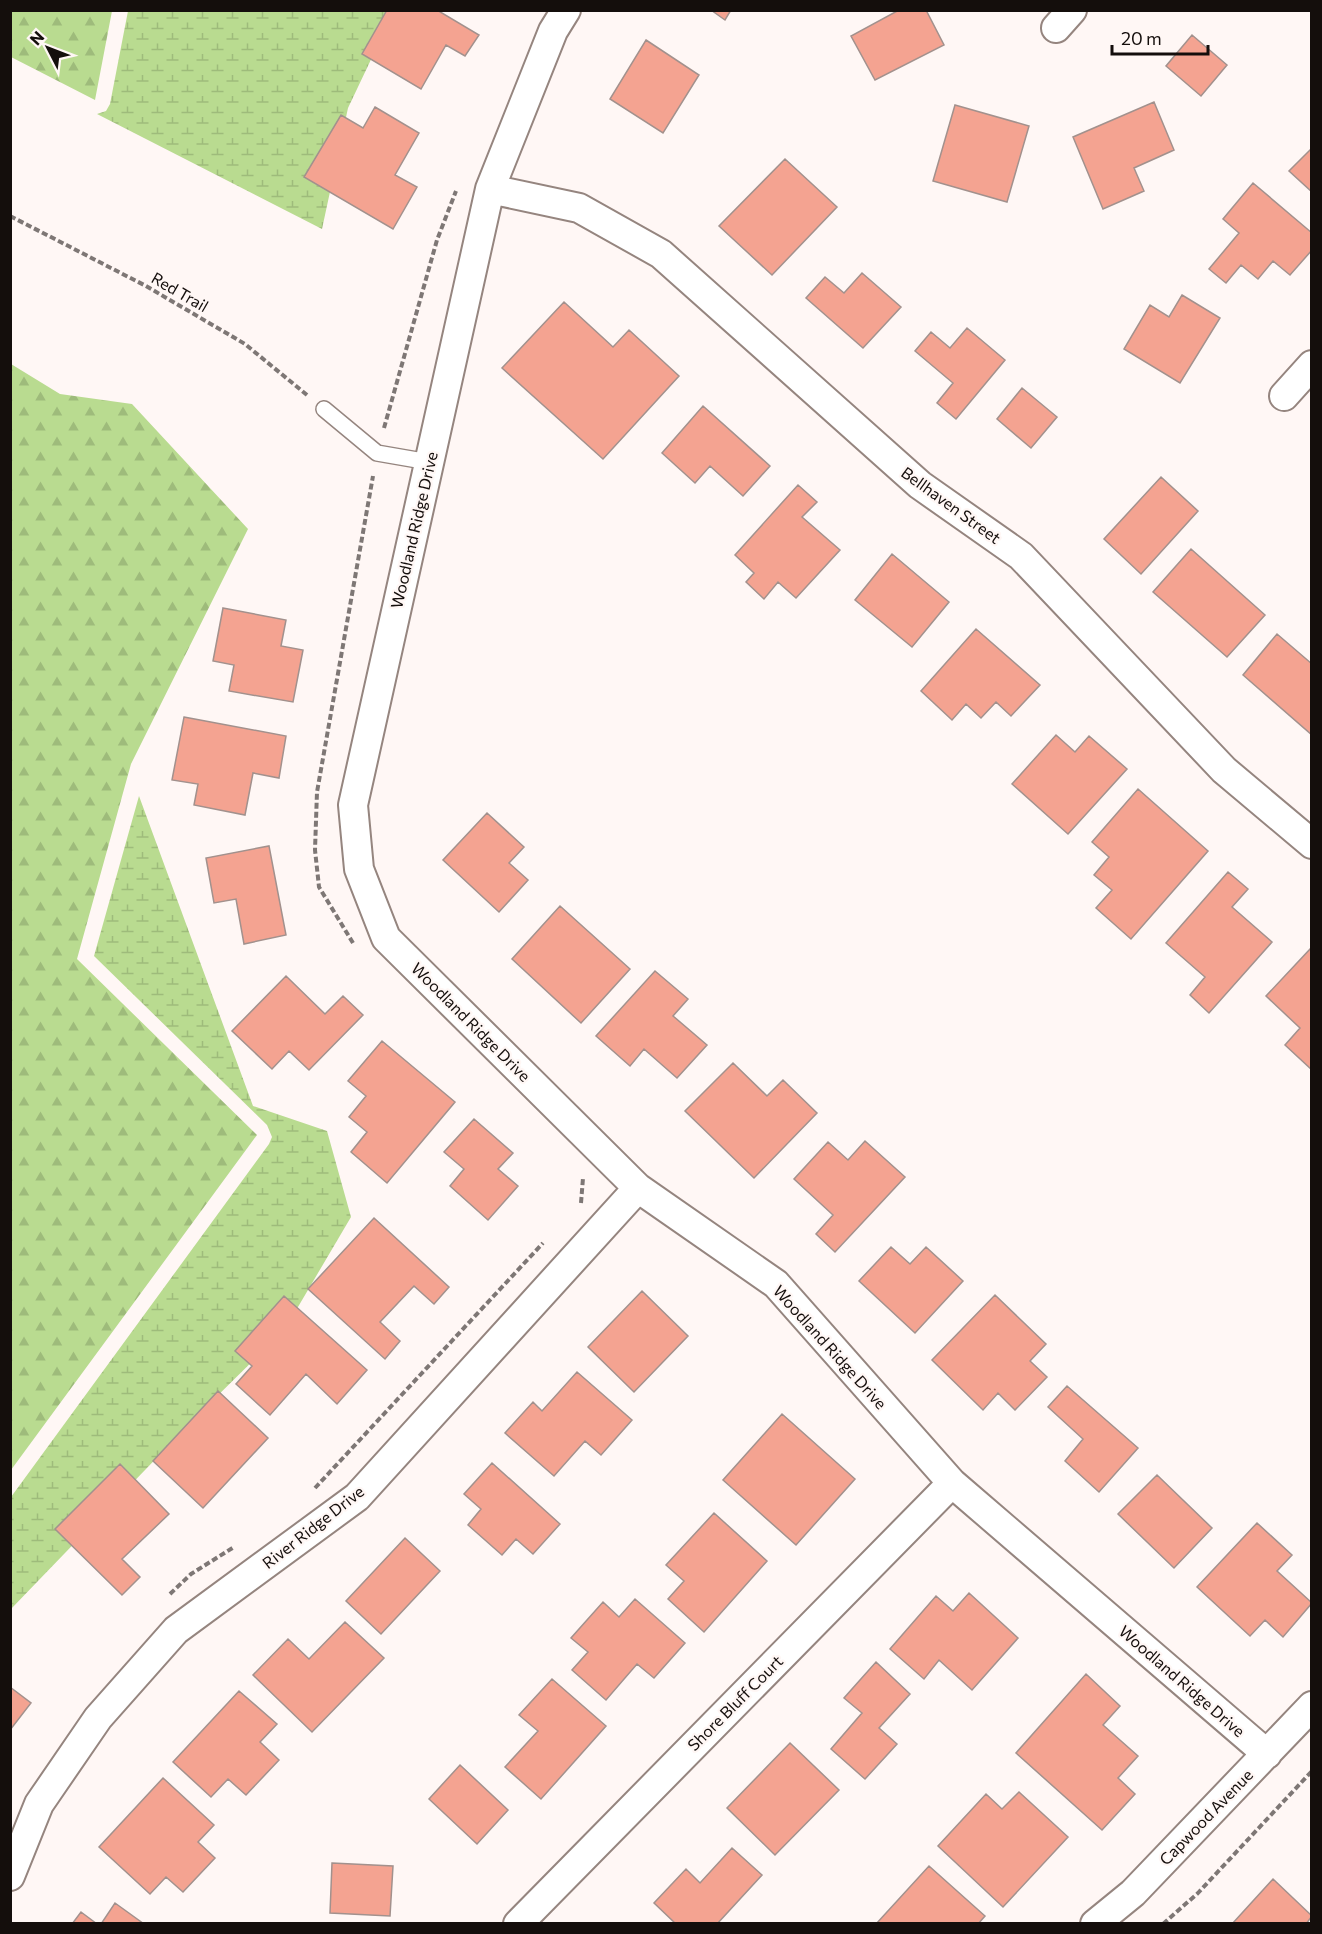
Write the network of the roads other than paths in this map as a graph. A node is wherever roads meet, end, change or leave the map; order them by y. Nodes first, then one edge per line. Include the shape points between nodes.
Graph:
1 (566, 10) edge
2 (490, 189) junction
3 (1311, 364) edge
4 (1284, 396) dead end
5 (324, 409) road end
6 (429, 462) junction
7 (1311, 844) edge
8 (638, 1188) junction
9 (952, 1483) junction
10 (1311, 1706) edge
11 (1267, 1754) junction
12 (10, 1876) edge
13 (518, 1923) edge
14 (1095, 1923) edge

1 - 2 street, Woodland Ridge Drive via 553,31
2 - 6 street, Woodland Ridge Drive
2 - 7 street, Bellhaven Street via 579,208 661,254 920,485 1021,556 1224,770
3 - 4 street
5 - 6 lane via 377,453
6 - 8 street, Woodland Ridge Drive via 353,805 359,869 386,938
8 - 9 street, Woodland Ridge Drive via 776,1284
8 - 12 street, River Ridge Drive via 357,1497 176,1630 98,1718 39,1804
9 - 11 street, Woodland Ridge Drive
9 - 13 street, Shore Bluff Court
10 - 11 street, Capwood Avenue
11 - 14 street, Capwood Avenue via 1133,1893

